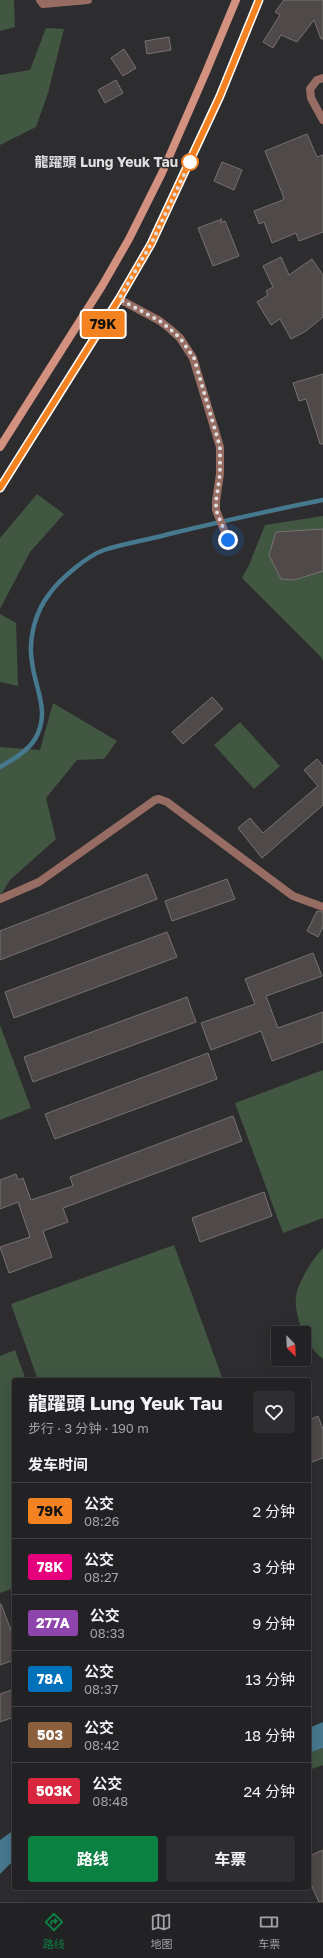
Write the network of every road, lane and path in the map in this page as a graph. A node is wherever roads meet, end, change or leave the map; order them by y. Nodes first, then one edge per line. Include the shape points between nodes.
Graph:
1 (40, 0) edge
2 (88, 0) edge
3 (236, 0) edge
4 (259, 0) edge
5 (323, 78) edge
6 (323, 120) edge
7 (119, 299) junction
8 (0, 447) edge
9 (0, 488) edge
10 (228, 540) dead end
11 (0, 899) edge
12 (323, 908) edge

1 - 2 street via 43,4
3 - 8 main road via 162,173 129,239
4 - 7 main road via 223,90 187,168 151,244
5 - 6 street via 317,80 310,89 311,98
7 - 9 main road
7 - 10 street via 160,321 180,338 194,358 220,447 216,510
11 - 12 street via 39,882 159,799 167,802 293,896

